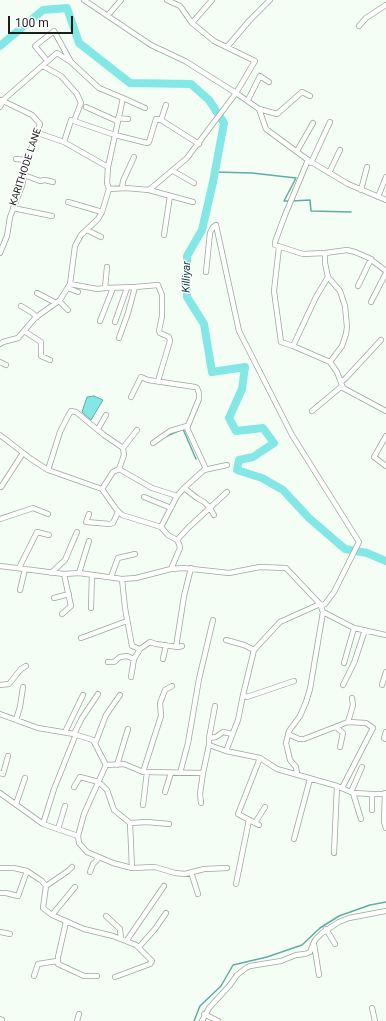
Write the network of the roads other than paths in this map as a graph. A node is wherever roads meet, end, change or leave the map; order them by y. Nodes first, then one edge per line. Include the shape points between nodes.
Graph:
1 (84, 0) edge
2 (121, 0) edge
3 (212, 0) edge
4 (270, 0) edge
5 (170, 1) edge
6 (386, 5) edge
7 (108, 15) junction
8 (192, 24) junction
9 (359, 26) dead end
10 (227, 48) junction
11 (45, 58) dead end
12 (71, 62) junction
13 (43, 66) junction
14 (269, 82) dead end
15 (236, 93) junction
16 (310, 96) dead end
17 (123, 98) junction
18 (248, 100) junction
19 (2, 101) edge
20 (166, 105) dead end
21 (0, 107) edge
22 (86, 107) dead end
23 (146, 108) dead end
24 (259, 109) junction
25 (118, 119) junction
26 (128, 119) dead end
27 (161, 120) junction
28 (74, 121) junction
29 (330, 122) dead end
30 (313, 123) dead end
31 (38, 133) junction
32 (115, 135) junction
33 (64, 142) junction
34 (199, 144) junction
35 (340, 150) dead end
36 (297, 151) junction
37 (134, 157) dead end
38 (16, 159) dead end
39 (27, 160) junction
40 (310, 162) junction
41 (108, 167) junction
42 (368, 167) dead end
43 (173, 170) junction
44 (329, 173) junction
45 (24, 175) junction
46 (386, 177) edge
47 (53, 182) dead end
48 (194, 183) dead end
49 (122, 188) junction
50 (109, 189) junction
51 (149, 190) junction
52 (361, 190) junction
53 (170, 196) junction
54 (378, 197) junction
55 (386, 200) edge
56 (68, 202) dead end
57 (193, 202) dead end
58 (13, 208) junction
59 (102, 212) junction
60 (52, 216) dead end
61 (87, 230) junction
62 (164, 235) dead end
63 (101, 237) dead end
64 (279, 247) junction
65 (1, 250) edge
66 (324, 253) junction
67 (371, 260) junction
68 (107, 267) dead end
69 (206, 272) dead end
70 (386, 272) edge
71 (328, 277) junction
72 (69, 286) junction
73 (358, 286) dead end
74 (105, 288) junction
75 (113, 288) junction
76 (127, 288) junction
77 (135, 288) junction
78 (78, 292) dead end
79 (37, 293) dead end
80 (58, 302) junction
81 (371, 302) dead end
82 (21, 306) dead end
83 (68, 310) dead end
84 (37, 317) junction
85 (100, 321) dead end
86 (115, 322) dead end
87 (24, 331) junction
88 (119, 338) dead end
89 (381, 340) dead end
90 (1, 342) edge
91 (293, 346) junction
92 (50, 360) dead end
93 (0, 362) edge
94 (330, 362) junction
95 (6, 365) dead end
96 (158, 382) junction
97 (341, 384) junction
98 (131, 397) dead end
99 (312, 411) dead end
100 (386, 411) edge
101 (106, 414) dead end
102 (187, 426) junction
103 (98, 429) junction
104 (137, 430) dead end
105 (0, 435) edge
106 (386, 436) edge
107 (153, 443) dead end
108 (123, 448) junction
109 (23, 453) junction
110 (227, 465) dead end
111 (386, 466) edge
112 (119, 469) junction
113 (206, 469) junction
114 (48, 470) junction
115 (1, 487) dead end
116 (184, 488) junction
117 (102, 489) junction
118 (227, 492) dead end
119 (178, 496) junction
120 (144, 498) dead end
121 (171, 508) junction
122 (210, 508) junction
123 (117, 511) junction
124 (48, 514) dead end
125 (89, 514) dead end
126 (214, 515) dead end
127 (0, 519) edge
128 (161, 527) junction
129 (77, 532) dead end
130 (49, 535) dead end
131 (177, 540) junction
132 (90, 541) dead end
133 (135, 554) dead end
134 (0, 566) edge
135 (171, 568) junction
136 (190, 568) junction
137 (22, 569) junction
138 (51, 573) junction
139 (79, 573) junction
140 (64, 574) junction
141 (92, 575) junction
142 (110, 578) junction
143 (122, 579) junction
144 (20, 590) dead end
145 (68, 594) junction
146 (54, 598) dead end
147 (320, 604) junction
148 (90, 608) dead end
149 (322, 612) junction
150 (62, 614) dead end
151 (213, 620) dead end
152 (127, 621) junction
153 (354, 628) junction
154 (365, 630) junction
155 (386, 635) edge
156 (81, 638) dead end
157 (226, 640) dead end
158 (166, 645) junction
159 (182, 646) dead end
160 (176, 647) junction
161 (140, 649) junction
162 (254, 650) junction
163 (134, 659) junction
164 (163, 659) dead end
165 (108, 662) dead end
166 (344, 663) dead end
167 (26, 666) dead end
168 (386, 672) edge
169 (131, 677) dead end
170 (294, 681) dead end
171 (343, 684) dead end
172 (0, 685) edge
173 (382, 685) dead end
174 (172, 686) dead end
175 (23, 687) dead end
176 (98, 694) dead end
177 (83, 695) dead end
178 (120, 695) dead end
179 (243, 695) junction
180 (352, 698) dead end
181 (215, 706) dead end
182 (0, 714) edge
183 (16, 720) junction
184 (348, 722) junction
185 (336, 727) junction
186 (128, 729) dead end
187 (65, 732) junction
188 (386, 732) edge
189 (75, 734) junction
190 (232, 734) junction
191 (288, 734) junction
192 (209, 738) junction
193 (386, 739) edge
194 (95, 744) junction
195 (209, 745) junction
196 (340, 747) dead end
197 (226, 751) junction
198 (8, 756) dead end
199 (260, 758) junction
200 (106, 765) junction
201 (117, 765) junction
202 (362, 767) dead end
203 (145, 772) junction
204 (0, 773) edge
205 (171, 773) junction
206 (180, 773) junction
207 (203, 773) junction
208 (297, 774) junction
209 (25, 778) dead end
210 (310, 778) junction
211 (99, 782) junction
212 (337, 786) junction
213 (74, 787) dead end
214 (342, 788) junction
215 (165, 792) dead end
216 (352, 792) junction
217 (0, 793) edge
218 (372, 794) junction
219 (386, 794) edge
220 (201, 803) dead end
221 (16, 804) junction
222 (143, 804) dead end
223 (65, 806) dead end
224 (265, 806) dead end
225 (372, 810) dead end
226 (361, 819) dead end
227 (249, 820) junction
228 (130, 823) junction
229 (43, 824) junction
230 (169, 824) dead end
231 (386, 828) edge
232 (58, 829) junction
233 (78, 836) junction
234 (294, 839) dead end
235 (334, 853) dead end
236 (99, 858) junction
237 (72, 867) dead end
238 (0, 868) edge
239 (132, 868) junction
240 (227, 868) dead end
241 (27, 871) junction
242 (90, 872) dead end
243 (191, 872) junction
244 (236, 884) dead end
245 (46, 886) junction
246 (164, 886) dead end
247 (75, 887) dead end
248 (0, 893) edge
249 (198, 894) dead end
250 (386, 911) edge
251 (166, 913) dead end
252 (52, 915) junction
253 (106, 916) dead end
254 (66, 922) junction
255 (326, 929) junction
256 (0, 932) edge
257 (10, 934) dead end
258 (121, 939) junction
259 (127, 940) junction
260 (314, 944) junction
261 (335, 944) dead end
262 (139, 947) junction
263 (58, 961) junction
264 (319, 975) dead end
265 (34, 976) dead end
266 (97, 976) dead end
267 (115, 976) dead end
268 (372, 1008) dead end
269 (79, 1014) dead end
270 (204, 1014) junction
271 (77, 1021) edge
272 (202, 1021) edge
273 (218, 1021) edge
274 (375, 1021) edge

1 - 7 street
2 - 7 street
3 - 8 street
4 - 10 street
5 - 8 street via 180,6
6 - 9 street via 366,18
7 - 15 street via 151,45 185,61
8 - 10 street
10 - 15 street via 255,61
11 - 12 street via 34,46 54,31
12 - 13 street via 58,53
12 - 17 street via 99,88
13 - 19 street
13 - 28 street via 61,76 77,94 81,103
14 - 18 street via 260,76
15 - 18 street
15 - 34 street
16 - 24 street via 302,92 277,114
17 - 23 street
17 - 25 street
18 - 24 street
19 - 21 street
19 - 31 street, KARITHODE LANE via 32,115 40,124
20 - 27 street
22 - 25 street
24 - 36 street via 266,129
25 - 26 street
25 - 32 street
27 - 32 street via 156,119 150,142 147,143
27 - 34 street
28 - 32 street
28 - 33 street via 71,120
29 - 40 street
30 - 36 street
31 - 33 street
31 - 39 street, KARITHODE LANE
32 - 41 street
33 - 41 street
34 - 43 street
35 - 44 street
36 - 40 street
37 - 49 street
38 - 39 street
39 - 45 street, KARITHODE LANE
40 - 44 street
40 - 64 street via 275,242
41 - 50 street
42 - 52 street
43 - 48 street
43 - 51 street
44 - 52 street
45 - 47 street via 40,181
45 - 58 street, KARITHODE LANE
46 - 54 street
49 - 50 street
49 - 51 street
50 - 59 street
51 - 53 street
52 - 54 street
53 - 57 street
53 - 62 street
54 - 55 street
56 - 59 street
58 - 60 street
58 - 65 street, KARITHODE LANE
59 - 61 street
61 - 63 street
61 - 72 street via 75,246
64 - 66 street via 303,254
64 - 91 street via 274,291 281,342
66 - 67 street via 347,250
66 - 71 street
67 - 70 street
67 - 73 street
68 - 74 street
69 - 147 street via 210,232 216,225 239,331 292,435 359,542 334,592 325,604
70 - 81 street
71 - 91 street
71 - 94 street via 340,291 345,306 347,327 342,346
72 - 74 street
72 - 78 street
72 - 80 street
74 - 75 street
75 - 76 street
75 - 85 street
76 - 77 street
76 - 86 street
77 - 88 street
77 - 96 street via 158,285 162,295 160,333 169,337 170,341
79 - 80 street
80 - 83 street
80 - 84 street
82 - 84 street
84 - 87 street
87 - 90 street via 18,338
87 - 92 street via 41,342 41,356
89 - 97 street
91 - 94 street
93 - 95 street
94 - 97 street
96 - 98 street via 141,377
96 - 102 street via 195,387 198,390 199,399
97 - 99 street
97 - 100 street via 358,397
101 - 103 street
102 - 107 street via 170,431
102 - 113 street
103 - 108 street
103 - 114 street via 72,411 60,432
104 - 108 street
105 - 109 street
106 - 111 street via 374,457
108 - 112 street via 124,455
109 - 114 street
109 - 115 street
110 - 113 street
112 - 117 street via 113,472
112 - 119 street via 152,488
113 - 116 street
114 - 117 street
116 - 119 street
116 - 122 street
117 - 123 street
118 - 122 street
119 - 121 street
120 - 121 street
121 - 128 street
122 - 126 street
122 - 131 street
123 - 125 street via 113,523 110,524 86,522
123 - 128 street via 122,515
124 - 127 street via 32,508
128 - 131 street
129 - 138 street via 65,560
130 - 137 street via 37,532
131 - 135 street via 180,548
132 - 139 street
133 - 142 street via 118,558
134 - 137 street
135 - 136 street
135 - 143 street via 136,578
136 - 147 street via 229,573 260,567 286,568
136 - 160 street
137 - 138 street
137 - 144 street
138 - 140 street
139 - 140 street
139 - 141 street
140 - 145 street
141 - 142 street
141 - 148 street
142 - 143 street
143 - 152 street
145 - 146 street
145 - 150 street via 71,606
147 - 149 street
147 - 162 street via 280,622
149 - 153 street
149 - 191 street via 310,689 300,716
151 - 206 street
152 - 156 street
152 - 161 street via 132,646
153 - 154 street
153 - 166 street
154 - 155 street
154 - 171 street via 354,663
157 - 162 street
158 - 160 street
158 - 161 street via 150,642
158 - 164 street
159 - 160 street
161 - 163 street
162 - 179 street
163 - 165 street via 127,656
163 - 169 street
167 - 172 street via 8,684
168 - 173 street
170 - 179 street via 247,697
174 - 203 street via 165,690 160,703 161,716
175 - 183 street
176 - 189 street
177 - 187 street
178 - 194 street via 106,715
179 - 190 street
180 - 184 street via 353,705
181 - 192 street
182 - 183 street
183 - 187 street via 38,728
184 - 185 street
184 - 214 street via 366,724 373,728
185 - 191 street via 304,739
185 - 196 street via 343,733
186 - 201 street
187 - 189 street
188 - 193 street
189 - 194 street via 93,740
189 - 229 street
190 - 192 street via 223,732
190 - 197 street
191 - 208 street via 287,748
192 - 195 street
194 - 200 street
195 - 197 street
195 - 207 street
197 - 199 street
198 - 204 street via 3,774
199 - 208 street via 277,769
199 - 227 street via 238,814
200 - 201 street
200 - 211 street
201 - 203 street via 124,764
202 - 216 street
203 - 205 street
203 - 222 street
205 - 206 street
205 - 215 street
206 - 207 street
207 - 220 street
208 - 210 street
209 - 221 street
210 - 212 street
210 - 234 street
211 - 213 street via 80,777
211 - 228 street via 107,790 114,810
211 - 233 street via 84,814
212 - 214 street
212 - 235 street
214 - 216 street
216 - 218 street
216 - 226 street
217 - 221 street
218 - 219 street
218 - 225 street
219 - 231 street
221 - 229 street
223 - 232 street
224 - 227 street via 257,824
227 - 244 street
228 - 230 street
228 - 239 street
229 - 232 street
232 - 233 street
233 - 236 street via 79,843 87,852
236 - 239 street
236 - 242 street
237 - 245 street
238 - 241 street
239 - 243 street via 155,867 175,873
240 - 243 street
241 - 245 street
241 - 248 street via 18,896
243 - 249 street
245 - 252 street via 43,908
246 - 259 street
247 - 252 street
250 - 255 street via 349,918
251 - 262 street via 156,929
252 - 254 street
253 - 258 street via 120,929
254 - 258 street
254 - 263 street
255 - 260 street
255 - 261 street
256 - 257 street
258 - 259 street
259 - 262 street
260 - 264 street
260 - 270 street via 310,952 305,954 246,968
262 - 267 street via 152,961 150,964
263 - 265 street via 38,964
263 - 266 street via 60,965 84,976
268 - 274 street
269 - 271 street
270 - 272 street
270 - 273 street

